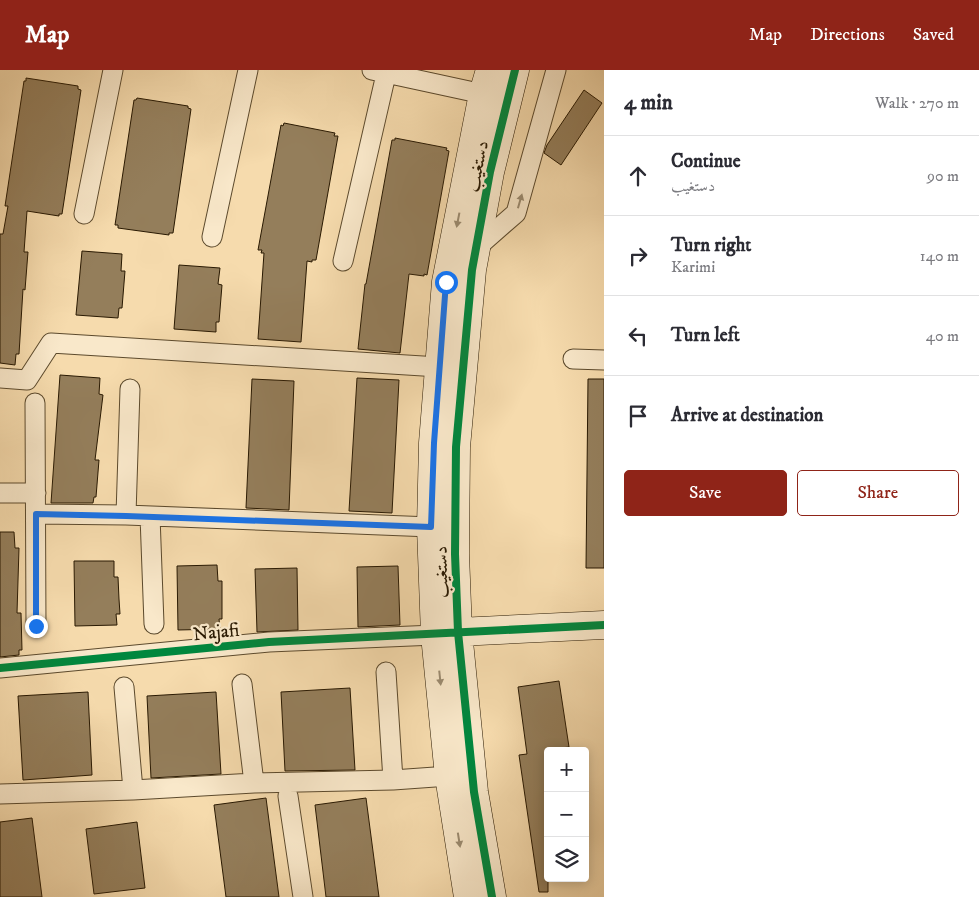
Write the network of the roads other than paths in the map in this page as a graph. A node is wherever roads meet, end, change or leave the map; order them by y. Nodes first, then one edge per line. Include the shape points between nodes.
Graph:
1 (113, 70) edge
2 (248, 70) edge
3 (515, 70) edge
4 (556, 70) edge
5 (382, 71) edge
6 (487, 82) edge
7 (84, 214) dead end
8 (212, 237) dead end
9 (476, 248) junction
10 (343, 261) dead end
11 (573, 359) dead end
12 (604, 360) edge
13 (439, 366) junction
14 (0, 378) edge
15 (130, 389) dead end
16 (35, 403) dead end
17 (0, 493) edge
18 (36, 493) junction
19 (36, 514) junction
20 (126, 516) junction
21 (150, 516) junction
22 (431, 527) junction
23 (154, 624) dead end
24 (604, 625) edge
25 (36, 626) dead end
26 (447, 633) junction
27 (0, 668) edge
28 (386, 672) dead end
29 (242, 684) dead end
30 (124, 687) dead end
31 (450, 776) junction
32 (393, 780) junction
33 (254, 783) junction
34 (134, 790) junction
35 (0, 794) edge
36 (288, 796) dead end
37 (303, 897) edge
38 (468, 897) edge
39 (492, 897) edge

1 - 7 street
2 - 8 street
3 - 9 street, دستغیب via 490,172
9 -> 4 street via 516,213
5 - 6 street
5 - 10 street
6 -> 13 street, دستغیب via 446,282
9 - 26 street, دستغیب via 456,447 455,554
11 - 12 street
13 - 14 street via 51,343 27,380
13 - 22 street, دستغیب
15 - 20 street
16 - 18 street
17 - 18 street
18 - 19 street
19 - 20 street
19 - 25 street
20 - 21 street
21 - 22 street
21 - 23 street
22 - 26 street, دستغیب
24 - 26 street
26 - 27 street, Najafi via 269,642
26 -> 31 street, دستغیب
26 - 39 street, دستغیب
28 - 32 street
29 - 33 street
30 - 34 street
31 - 32 street
31 -> 38 street, دستغیب
32 - 33 street
33 - 34 street
34 - 35 street
36 - 37 street

